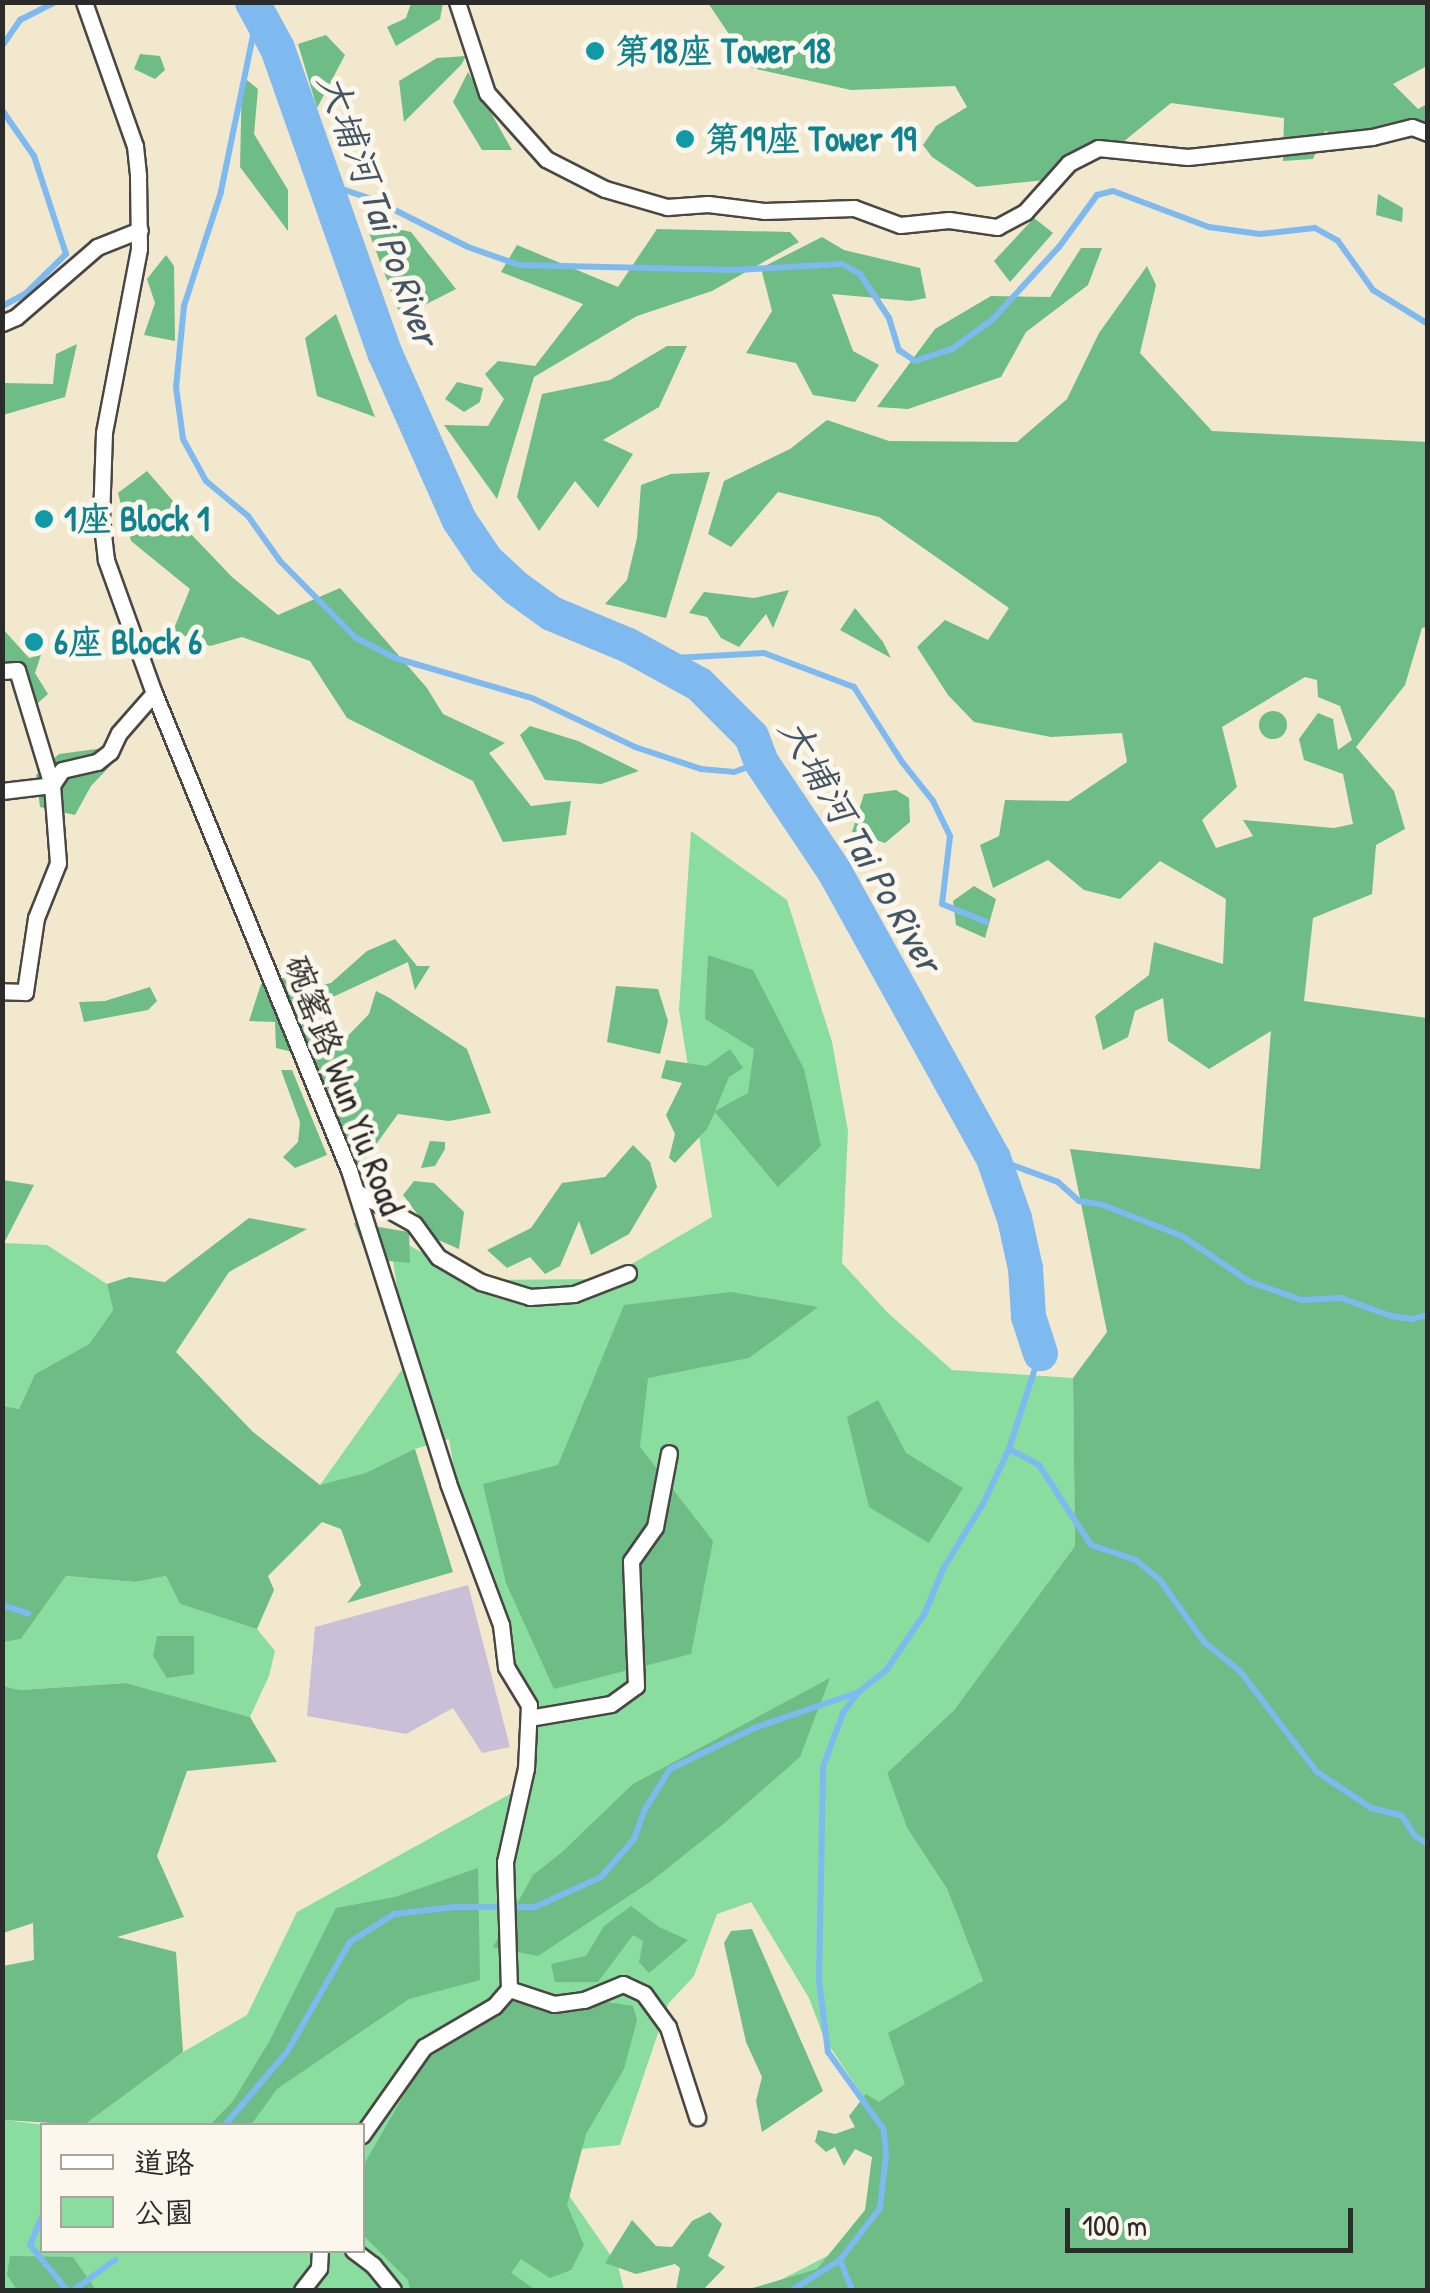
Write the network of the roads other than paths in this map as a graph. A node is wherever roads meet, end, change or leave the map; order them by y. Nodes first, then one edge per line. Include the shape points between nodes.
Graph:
1 (456, 2) edge
2 (84, 4) edge
3 (1428, 133) edge
4 (140, 230) junction
5 (2, 323) edge
6 (2, 672) edge
7 (154, 693) junction
8 (52, 786) junction
9 (2, 791) edge
10 (2, 990) edge
11 (357, 1192) junction
12 (628, 1273) dead end
13 (670, 1453) dead end
14 (529, 1718) junction
15 (509, 1989) junction
16 (697, 2117) dead end
17 (365, 2131) edge
18 (320, 2253) edge
19 (357, 2253) edge
20 (302, 2290) edge
21 (393, 2290) edge

1 - 3 street via 487,92 546,159 605,189 667,207 854,208 900,225 949,220 996,228 1025,212 1070,163 1098,148 1188,158 1372,137 1412,126
2 - 4 street, 碗窰路 Wun Yiu Road via 134,146
4 - 5 street via 97,247
4 - 7 street, 碗窰路 Wun Yiu Road via 104,432 101,517 106,560
6 - 8 street via 17,670
7 - 8 street via 110,752 62,770
7 - 11 street, 碗窰路 Wun Yiu Road
8 - 9 street
8 - 10 street via 58,863 36,918 25,992
11 - 12 street via 414,1224 438,1257 481,1282 530,1297 574,1294
11 - 14 street, 碗窰路 Wun Yiu Road via 500,1625 506,1667
13 - 14 street via 655,1526 632,1561 636,1686 611,1704
14 - 15 street, 碗窰路 Wun Yiu Road via 526,1768 505,1862
15 - 16 street via 554,2004 624,1984 644,1994 668,2028
15 - 17 street via 494,2006 424,2047
18 - 20 street via 319,2268
19 - 21 street

